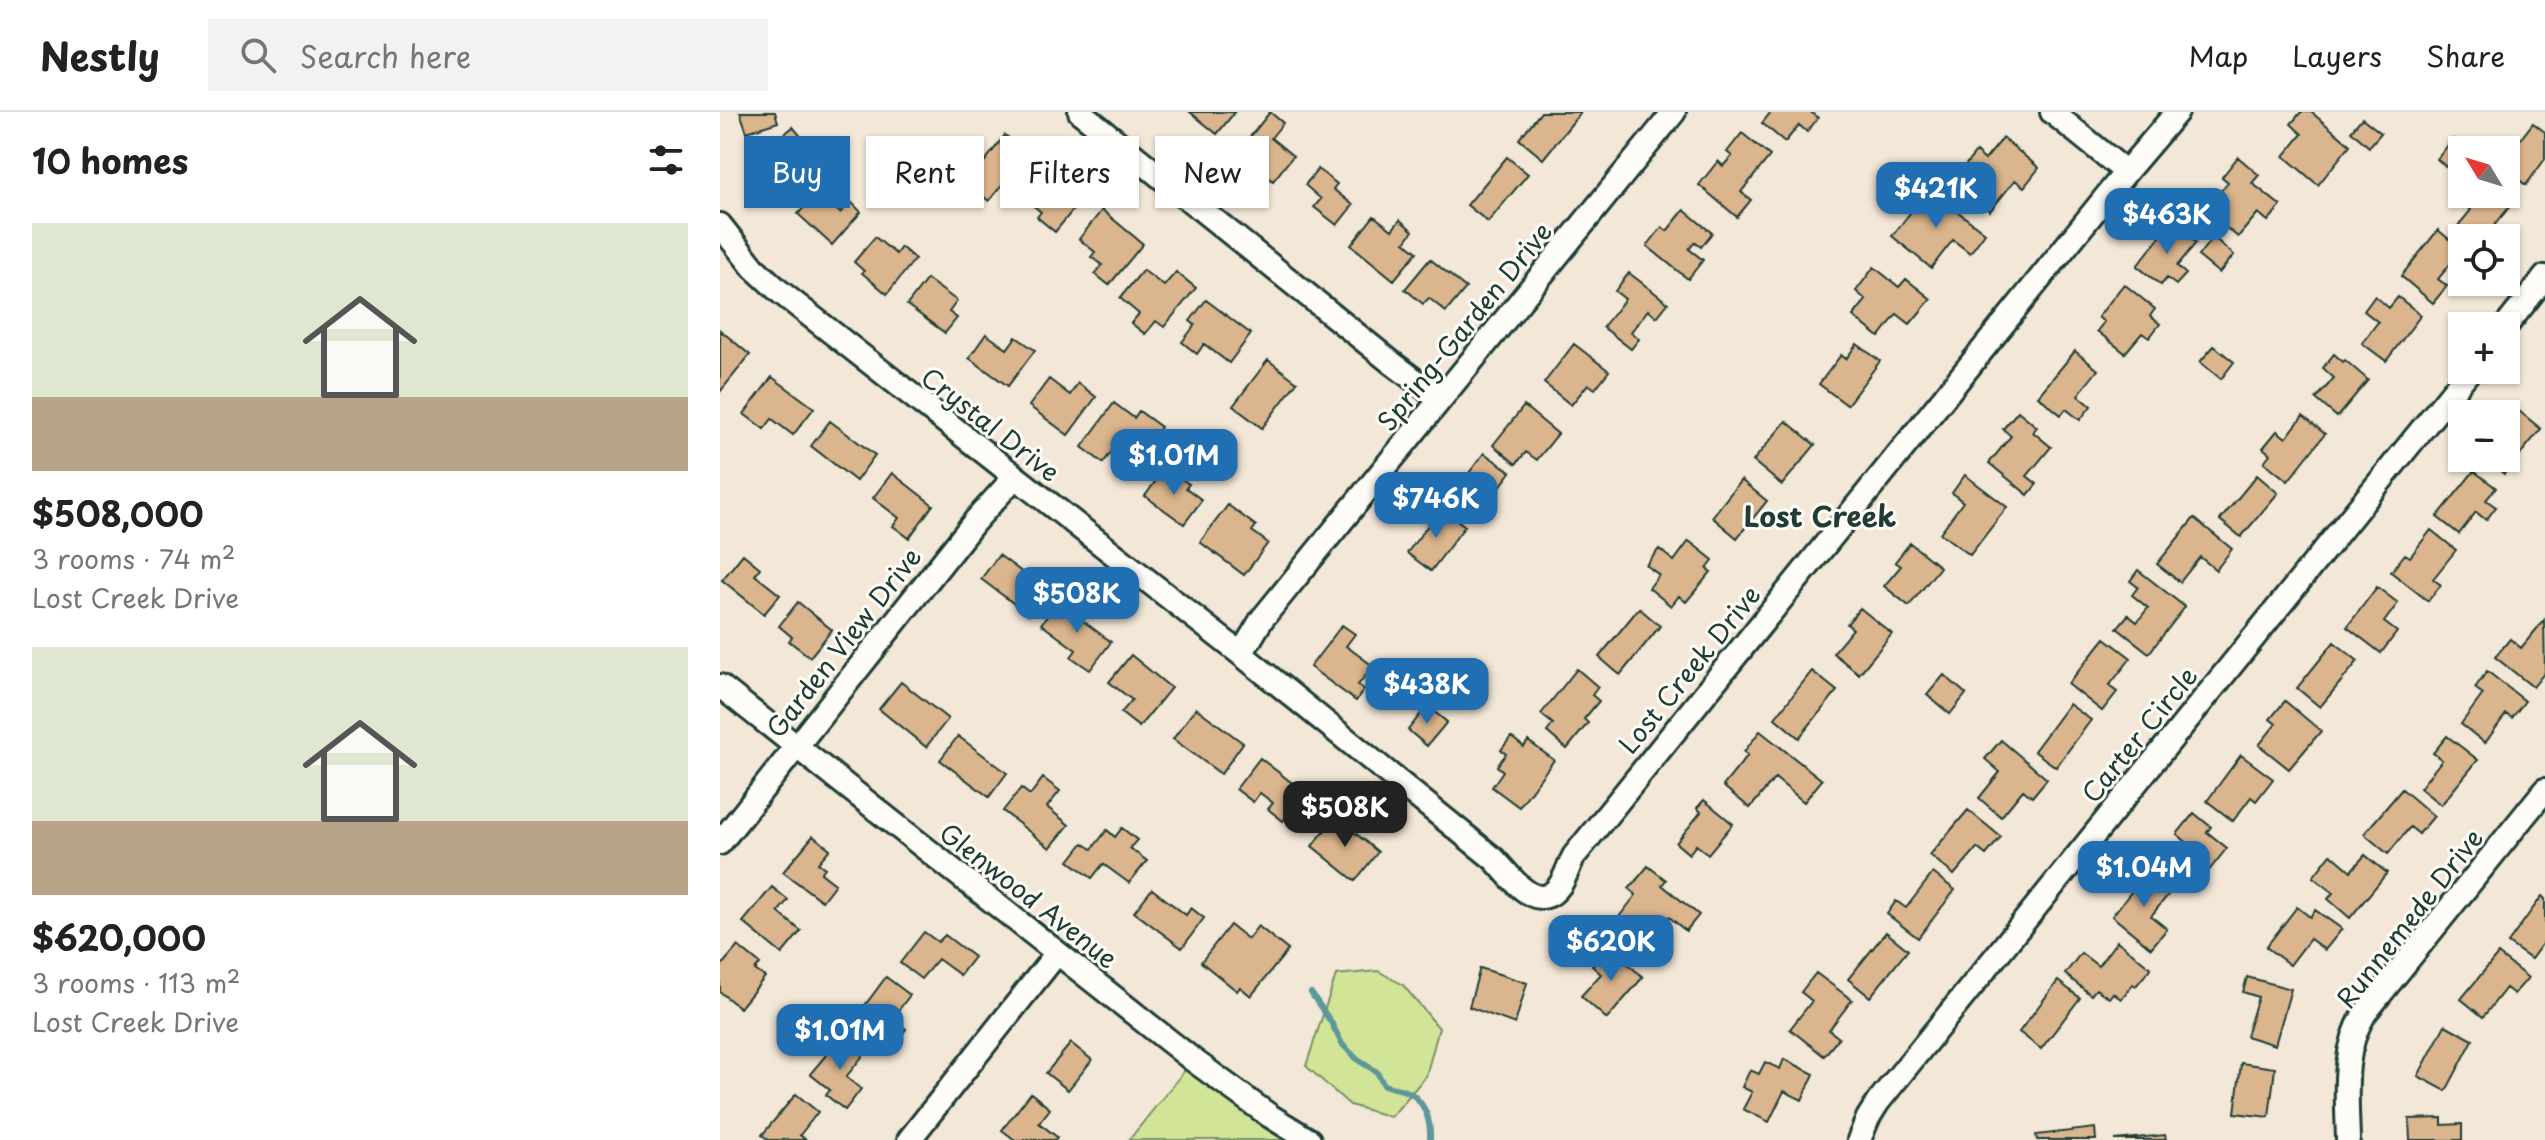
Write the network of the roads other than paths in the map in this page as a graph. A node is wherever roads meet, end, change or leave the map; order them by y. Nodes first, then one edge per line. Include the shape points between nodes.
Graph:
1 (1080, 112) edge
2 (1674, 112) edge
3 (2052, 112) edge
4 (2177, 112) edge
5 (2126, 172) junction
6 (720, 225) edge
7 (2545, 277) edge
8 (2517, 312) edge
9 (2459, 384) edge
10 (1440, 399) junction
11 (1014, 478) junction
12 (1241, 654) junction
13 (720, 686) edge
14 (796, 746) junction
15 (2545, 790) edge
16 (720, 843) edge
17 (1057, 953) junction
18 (909, 1140) edge
19 (1309, 1140) edge
20 (1859, 1140) edge
21 (2348, 1140) edge

1 - 10 street
2 - 10 street, Spring-Garden Drive
3 - 5 street
4 - 5 street, Lost Creek Drive
5 - 12 street, Lost Creek Drive via 1574,856 1553,891 1540,896 1525,893 1494,859
6 - 11 street, Crystal Drive via 779,291
7 - 8 street
9 - 20 street, Carter Circle via 1878,1102
10 - 12 street, Spring-Garden Drive via 1262,619
11 - 12 street, Crystal Drive
11 - 14 street, Garden View Drive
13 - 14 street, Glenwood Avenue
14 - 16 street, Garden View Drive
14 - 17 street, Glenwood Avenue
15 - 21 street, Runnemede Drive via 2358,1024 2348,1053
17 - 18 street
17 - 19 street, Glenwood Avenue via 1201,1067

